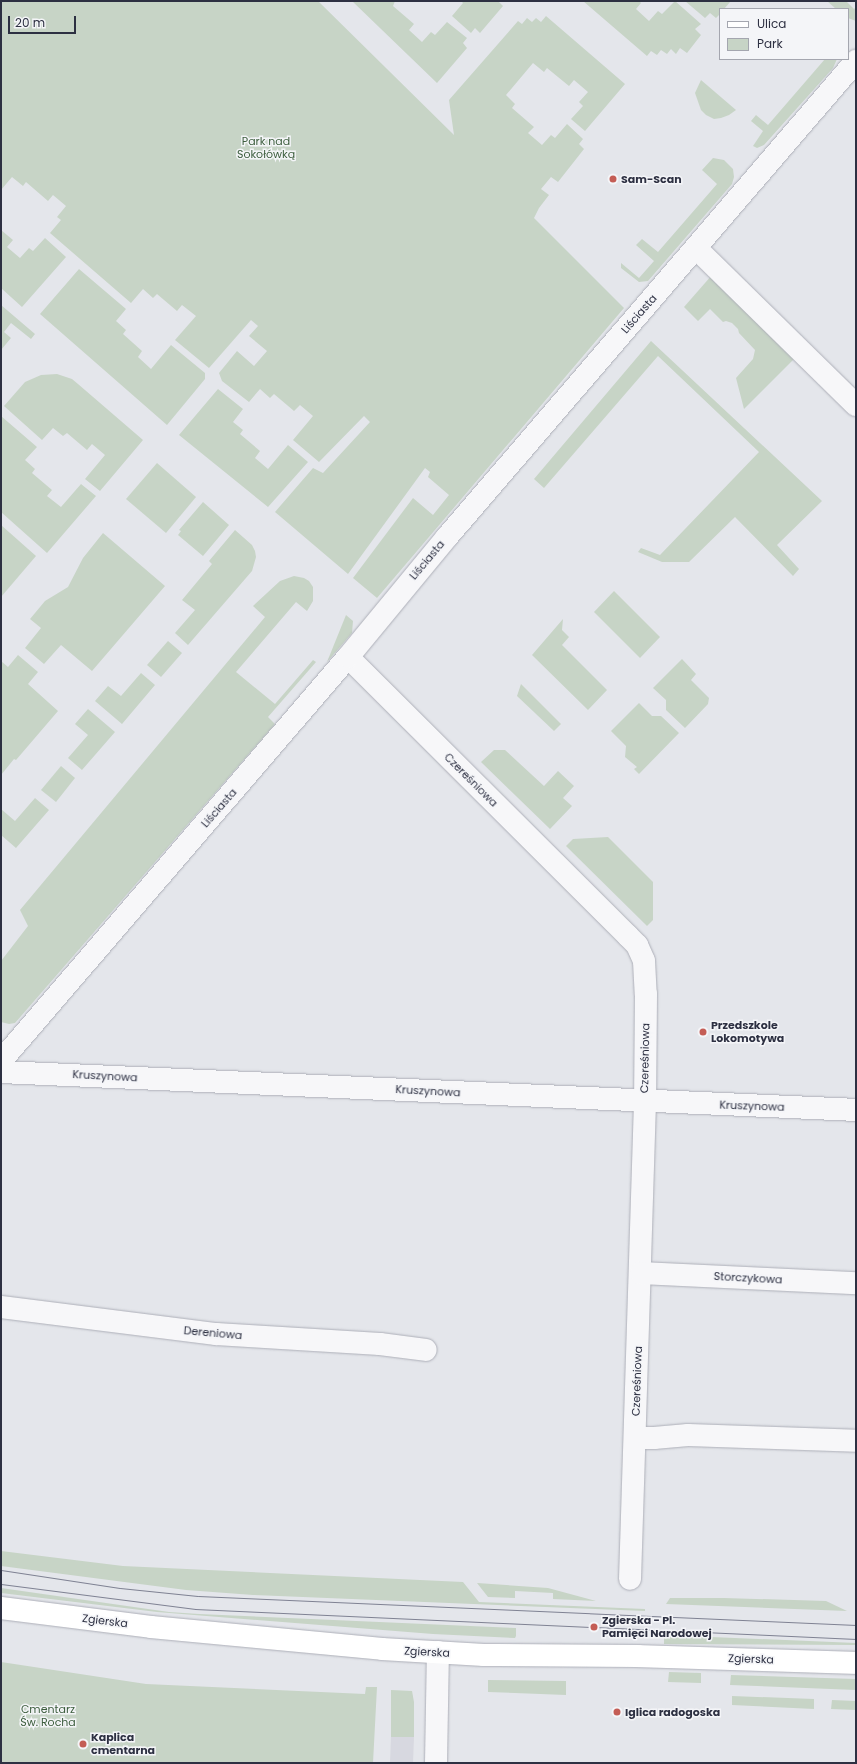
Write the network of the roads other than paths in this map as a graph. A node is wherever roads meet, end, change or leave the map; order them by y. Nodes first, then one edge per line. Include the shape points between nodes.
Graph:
1 (856, 62) edge
2 (696, 248) junction
3 (856, 405) edge
4 (348, 657) junction
5 (1, 1061) edge
6 (1, 1072) edge
7 (645, 1102) junction
8 (856, 1110) edge
9 (641, 1273) junction
10 (856, 1282) edge
11 (1, 1307) edge
12 (426, 1350) dead end
13 (635, 1438) junction
14 (856, 1441) edge
15 (630, 1579) dead end
16 (1, 1608) edge
17 (438, 1652) junction
18 (856, 1663) edge
19 (436, 1763) edge

1 - 2 street, Liściasta
2 - 3 street
2 - 4 street, Liściasta via 408,583
4 - 5 street, Liściasta
4 - 7 street, Czereśniowa via 637,945 644,961 646,994
6 - 7 street, Kruszynowa
7 - 8 street, Kruszynowa
7 - 9 street, Czereśniowa
9 - 10 street, Storczykowa
9 - 13 street, Czereśniowa
11 - 12 street, Dereniowa via 216,1334 380,1344
13 - 14 street via 688,1435
13 - 15 street, Czereśniowa
16 - 17 main road, Zgierska via 151,1627
17 - 18 main road, Zgierska
17 - 19 street

